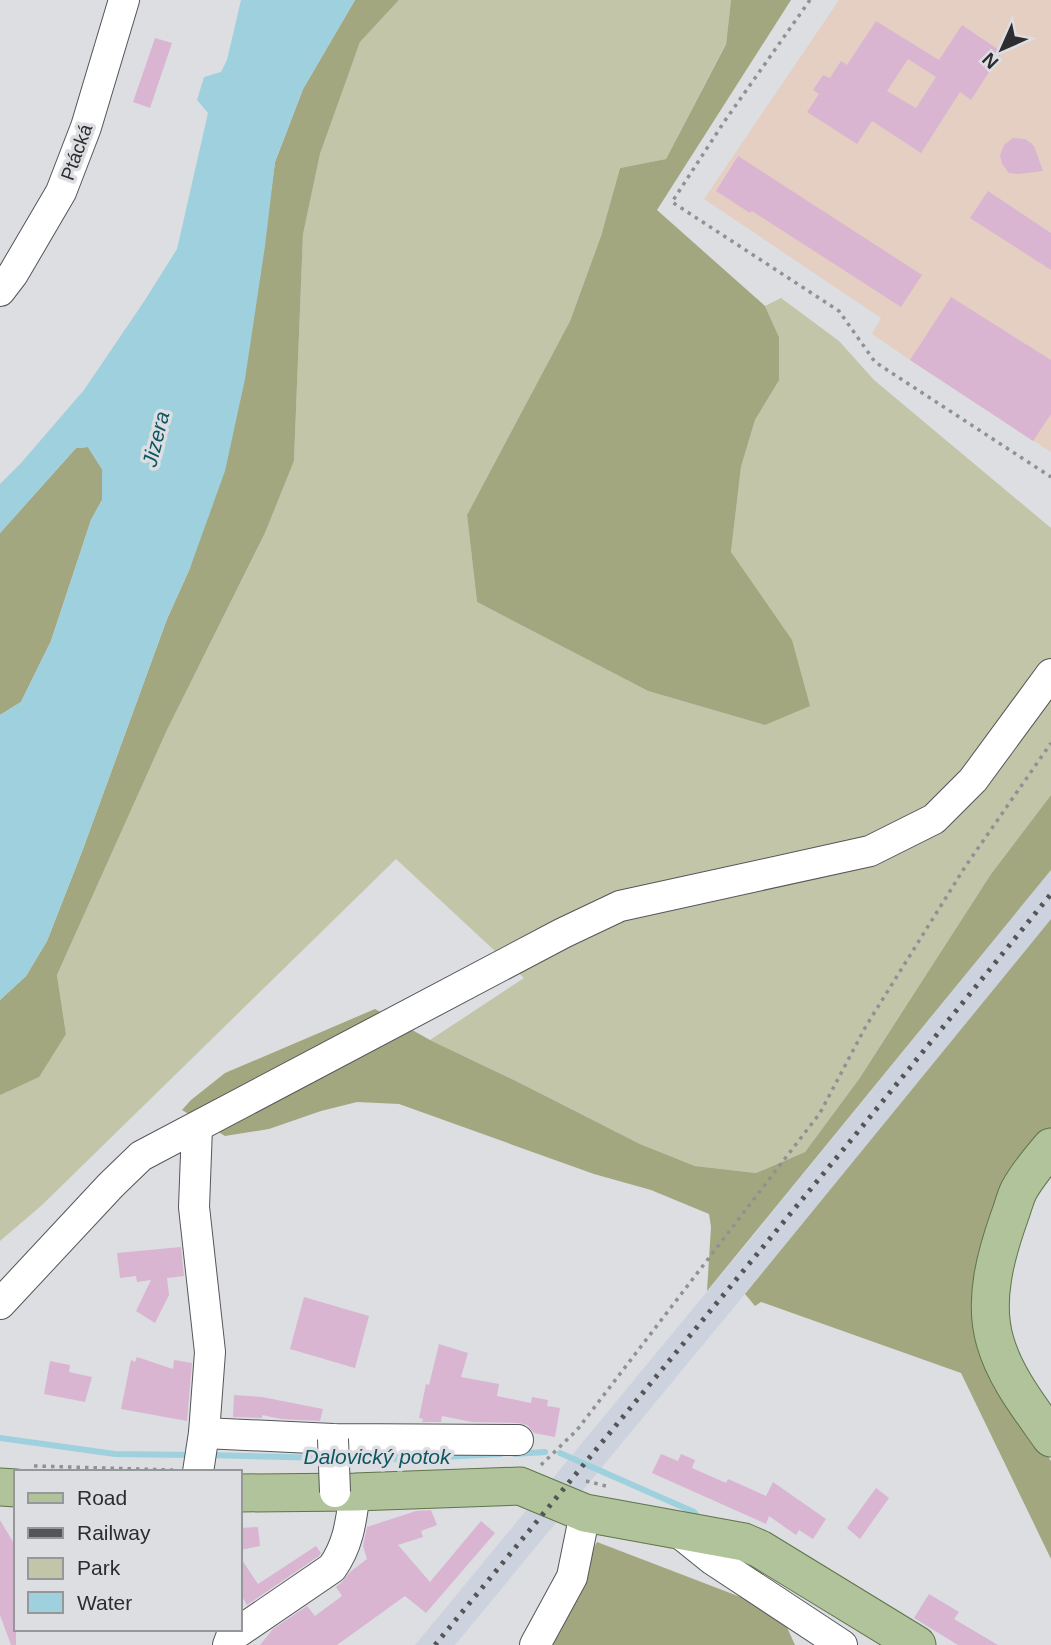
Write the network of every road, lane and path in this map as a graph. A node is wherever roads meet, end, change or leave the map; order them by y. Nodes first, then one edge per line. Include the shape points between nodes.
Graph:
1 (124, 0) edge
2 (810, 0) edge
3 (0, 290) edge
4 (1051, 477) edge
5 (1051, 674) edge
6 (1051, 743) edge
7 (197, 1127) junction
8 (1051, 1147) edge
9 (0, 1304) edge
10 (204, 1433) junction
11 (1051, 1438) edge
12 (333, 1439) junction
13 (518, 1440) dead end
14 (198, 1470) edge
15 (520, 1486) junction
16 (345, 1492) junction
17 (242, 1493) edge
18 (584, 1513) junction
19 (701, 1534) junction
20 (242, 1628) edge
21 (535, 1645) edge
22 (842, 1645) edge
23 (917, 1645) edge

1 - 3 street, Ptácká via 61,192
2 - 4 path via 672,202 839,311 875,362
5 - 7 street via 973,780 934,819 870,851 620,906
6 - 15 path via 965,867 866,1026 820,1113 577,1430
7 - 9 street via 141,1156
7 - 10 street via 194,1207 209,1352
8 - 11 main road via 1019,1191 994,1269 991,1299 994,1339 1003,1364
10 - 12 street
10 - 14 street
12 - 13 street
12 - 16 street, bridge
15 - 16 main road
15 - 18 main road
16 - 17 main road
16 - 20 street via 350,1531 332,1569
18 - 19 main road
18 - 21 street via 572,1577
19 - 22 street via 713,1560
19 - 23 main road via 760,1549

